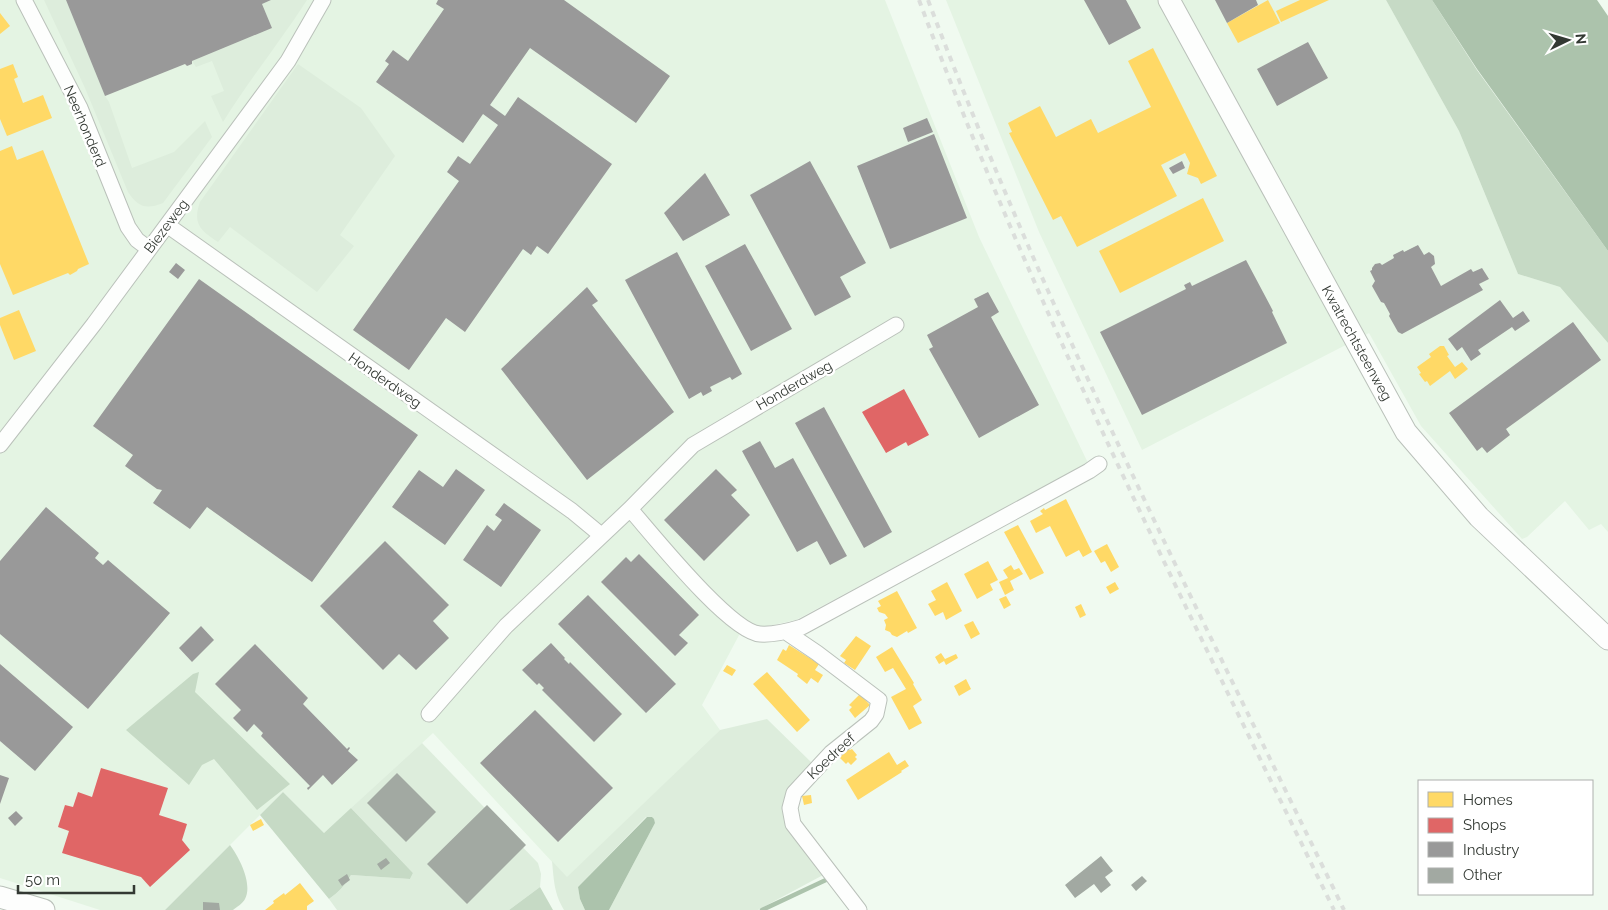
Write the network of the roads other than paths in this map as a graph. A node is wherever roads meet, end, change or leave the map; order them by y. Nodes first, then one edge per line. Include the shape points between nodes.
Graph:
1 (24, 0) edge
2 (323, 0) edge
3 (1170, 0) edge
4 (167, 225) junction
5 (148, 249) junction
6 (896, 325) dead end
7 (0, 445) edge
8 (1099, 464) dead end
9 (630, 509) junction
10 (602, 535) junction
11 (786, 632) junction
12 (1608, 639) edge
13 (429, 714) dead end
14 (0, 896) edge
15 (44, 910) edge
16 (859, 910) edge

1 - 5 street, Neerhonderd via 80,108 128,227
2 - 4 street, Biezeweg via 288,61
3 - 12 street, Kwatrechtsteenweg via 1406,432 1479,517
4 - 5 street, Biezeweg
4 - 10 street, Honderdweg
5 - 7 street, Biezeweg
6 - 9 street, Honderdweg via 693,445
8 - 11 street via 802,627
9 - 10 street, Honderdweg
9 - 11 street via 728,616 759,634
10 - 13 street, Honderdweg via 506,626
11 - 16 street, Koedreef via 880,700 871,721 825,759 794,793 790,808 793,824
14 - 15 street

